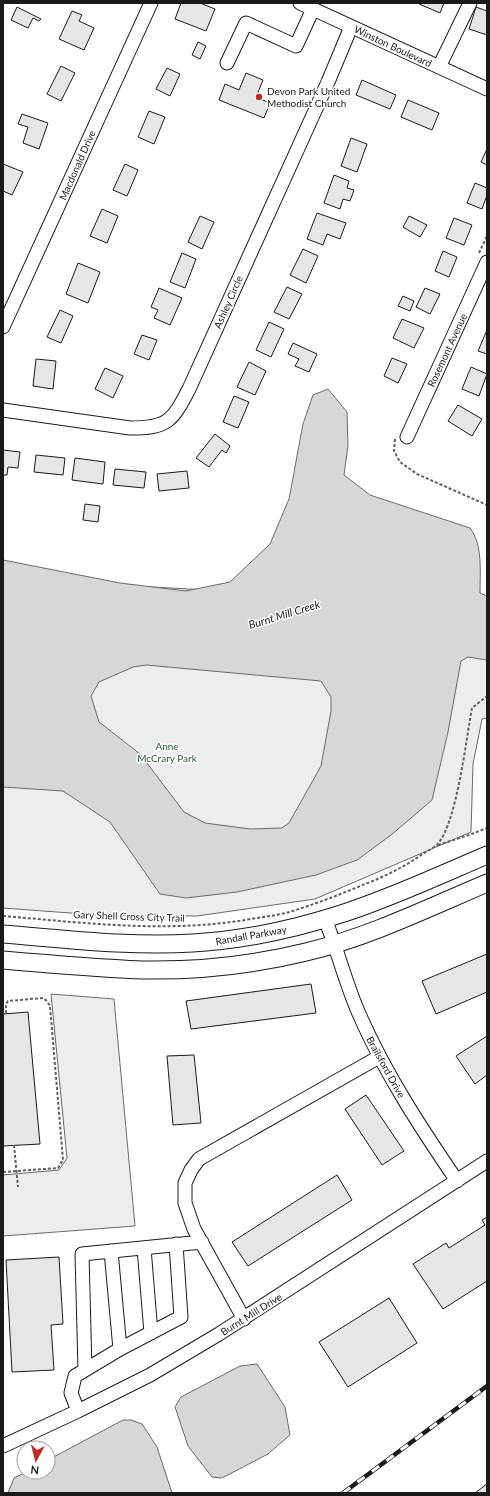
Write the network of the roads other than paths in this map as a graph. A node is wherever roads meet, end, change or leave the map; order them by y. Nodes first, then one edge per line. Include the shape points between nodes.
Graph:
1 (151, 3) edge
2 (300, 3) edge
3 (470, 3) edge
4 (313, 9) junction
5 (351, 27) junction
6 (227, 63) dead end
7 (439, 68) junction
8 (487, 89) edge
9 (487, 262) edge
10 (3, 327) edge
11 (3, 410) edge
12 (407, 437) dead end
13 (487, 855) edge
14 (487, 883) edge
15 (325, 919) junction
16 (3, 934) edge
17 (335, 944) junction
18 (3, 960) edge
19 (379, 1057) junction
20 (487, 1161) edge
21 (457, 1181) junction
22 (202, 1242) junction
23 (176, 1244) junction
24 (144, 1248) junction
25 (111, 1251) junction
26 (244, 1319) junction
27 (151, 1332) junction
28 (120, 1349) junction
29 (85, 1370) junction
30 (78, 1411) junction
31 (3, 1446) edge

1 - 10 street, Macdonald Drive
2 - 4 street, Winston Boulevard
3 - 7 street
4 - 5 street, Winston Boulevard
4 - 6 street via 296,46 246,23
5 - 7 street, Winston Boulevard
5 - 11 street, Ashley Circle via 189,389 171,418 162,425 130,428
7 - 8 street, Winston Boulevard
9 - 12 street, Rosemont Avenue
13 - 15 main road, Randall Parkway via 364,906
14 - 17 main road
15 - 16 main road, Randall Parkway via 265,934 193,943 132,944
15 - 17 street, Brailsford Drive
17 - 18 main road via 270,959 197,968 142,970
17 - 19 street, Brailsford Drive via 359,1014
19 - 21 street, Brailsford Drive
19 - 22 street via 199,1159 185,1183 185,1202 194,1229
20 - 21 street, Burnt Mill Drive
21 - 26 street, Burnt Mill Drive
22 - 23 street
22 - 26 street
23 - 24 street
23 - 27 street via 182,1317
24 - 25 street
24 - 27 street
25 - 28 street
25 - 29 street via 82,1254
26 - 30 street, Burnt Mill Drive via 150,1374
27 - 28 street
28 - 29 street
29 - 30 street via 75,1376 71,1393
30 - 31 street, Burnt Mill Drive

